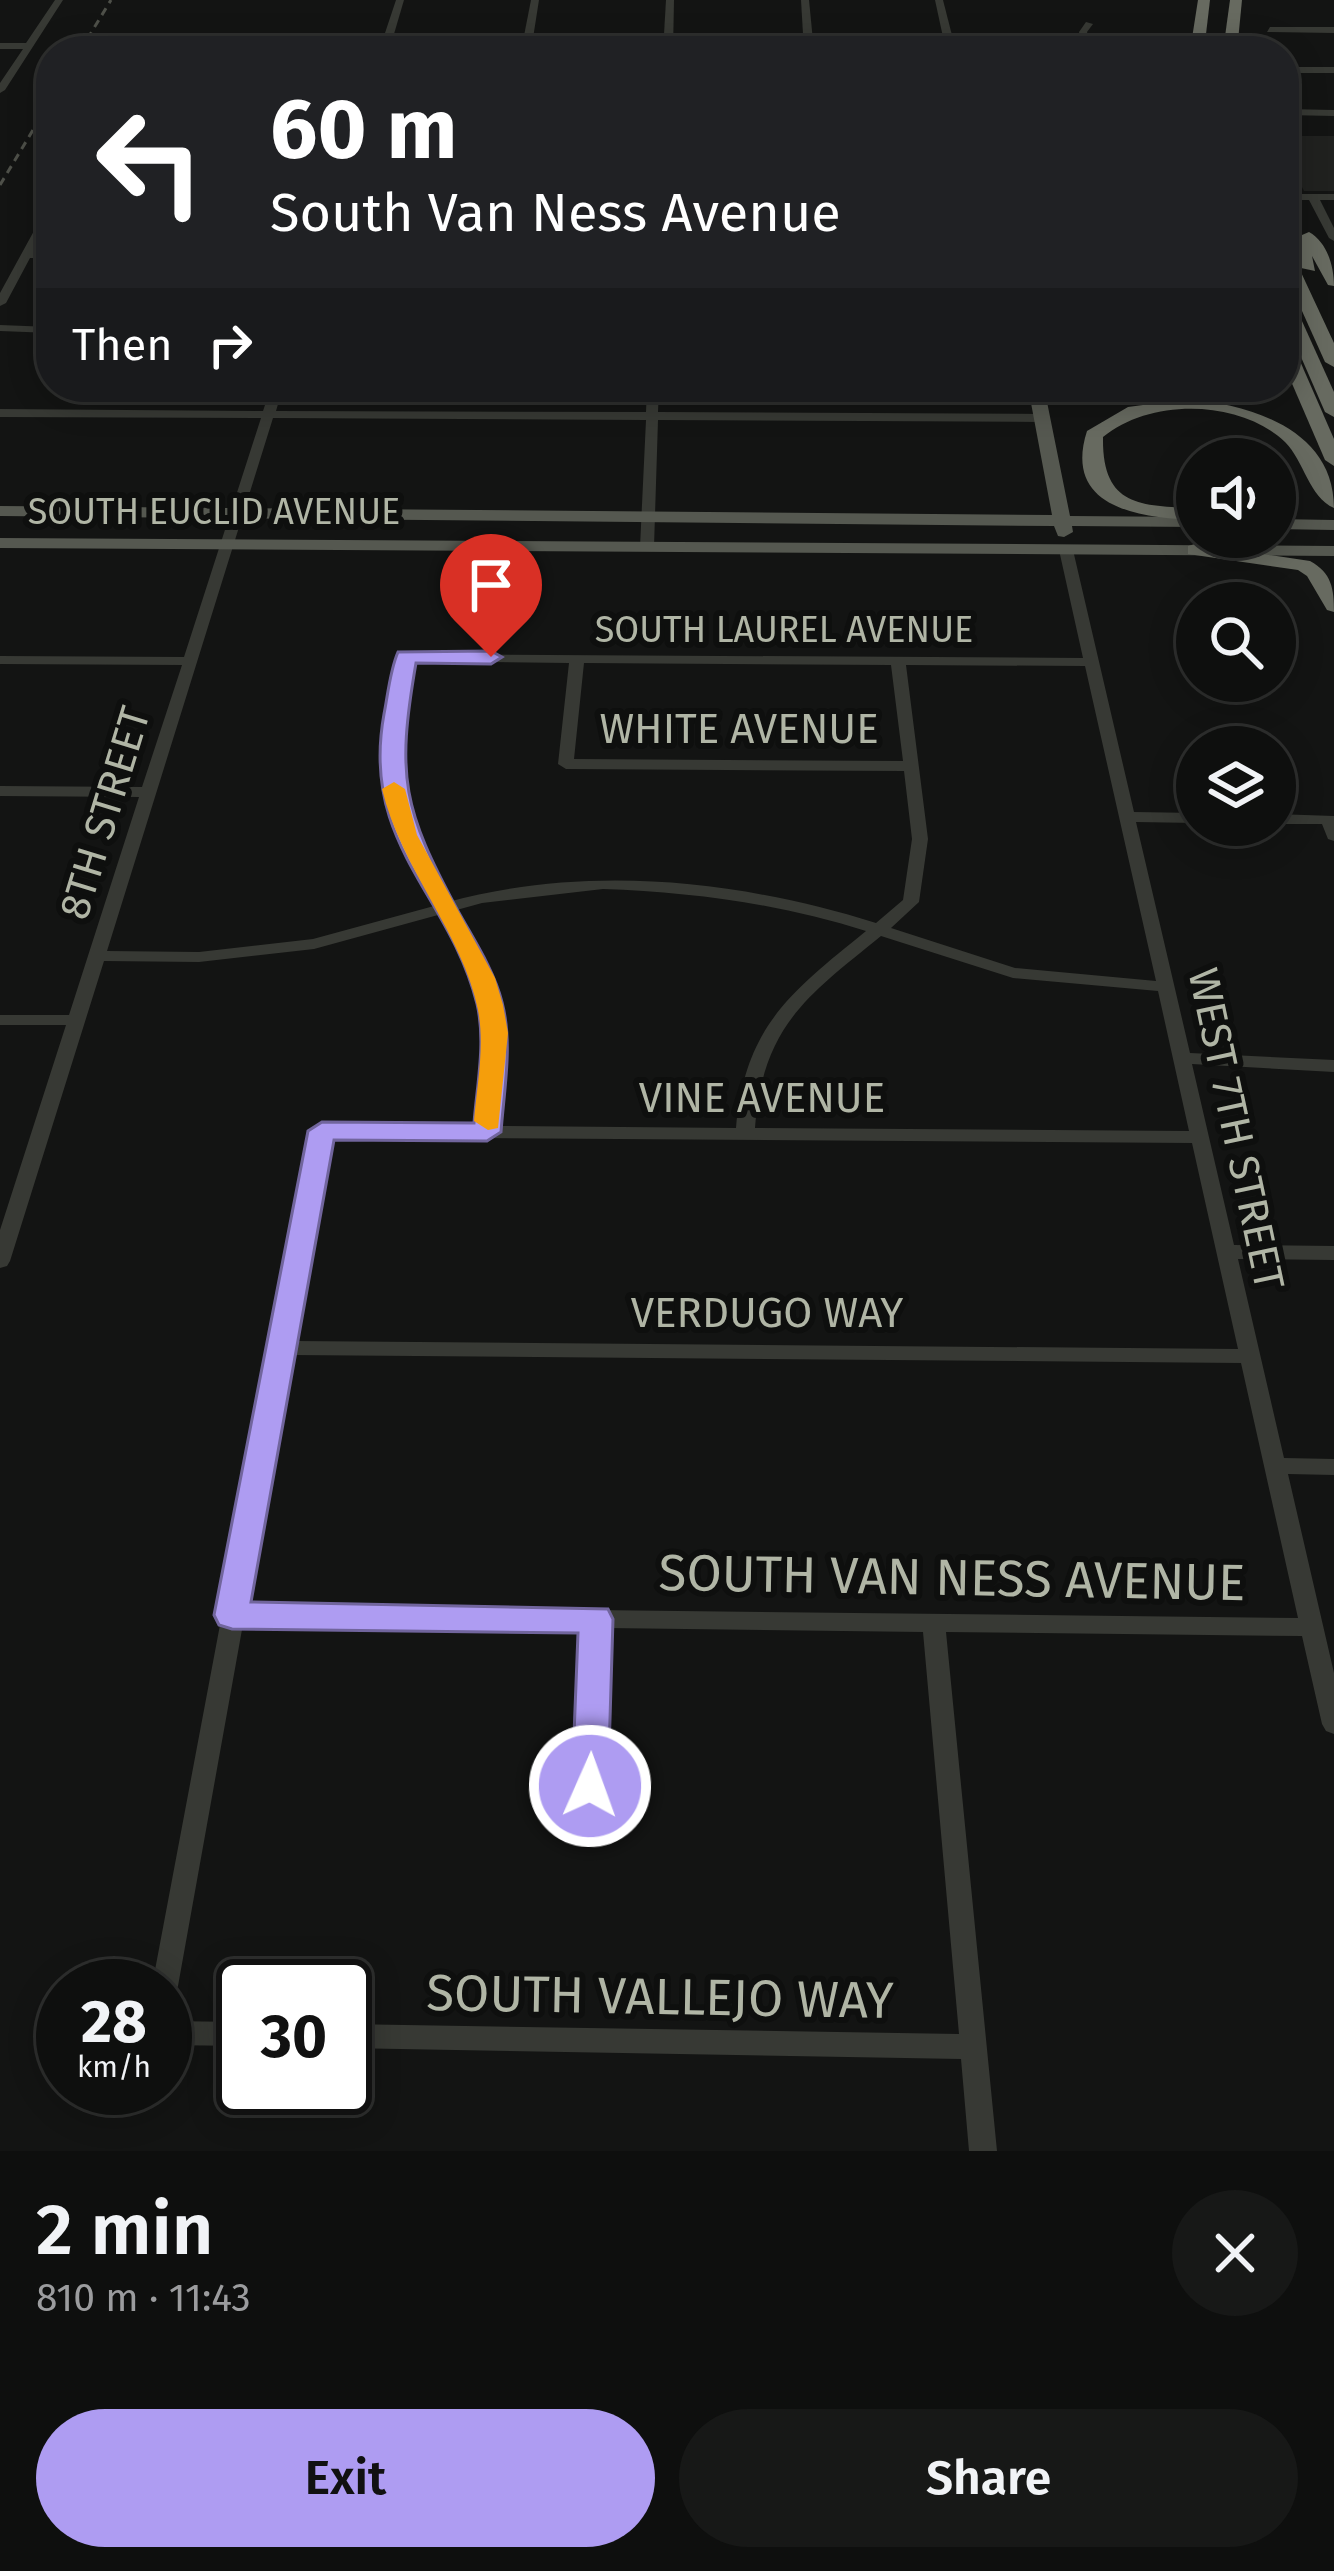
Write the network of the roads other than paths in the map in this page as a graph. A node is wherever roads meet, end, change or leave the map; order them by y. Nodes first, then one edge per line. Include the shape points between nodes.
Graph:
1 (58, 0) edge
2 (400, 0) edge
3 (535, 0) edge
4 (670, 0) edge
5 (805, 0) edge
6 (939, 0) edge
7 (1204, 0) edge
8 (1221, 0) edge
9 (1236, 0) edge
10 (1089, 24) dead end
11 (1270, 30) dead end
12 (1334, 30) edge
13 (389, 36) edge
14 (529, 36) edge
15 (669, 36) edge
16 (808, 36) edge
17 (947, 36) edge
18 (1084, 36) edge
19 (1199, 36) edge
20 (1217, 36) edge
21 (1232, 36) edge
22 (0, 46) edge
23 (28, 46) junction
24 (1299, 70) edge
25 (1334, 70) edge
26 (0, 90) edge
27 (1299, 112) edge
28 (1334, 112) edge
29 (1299, 197) edge
30 (1307, 197) junction
31 (1334, 197) edge
32 (1299, 224) edge
33 (36, 237) edge
34 (1334, 238) edge
35 (1299, 244) edge
36 (26, 255) junction
37 (36, 255) edge
38 (1334, 281) edge
39 (1299, 286) edge
40 (0, 303) edge
41 (1334, 320) edge
42 (0, 328) edge
43 (36, 329) edge
44 (1299, 332) edge
45 (1334, 362) edge
46 (1299, 380) edge
47 (272, 402) edge
48 (652, 402) edge
49 (1039, 402) edge
50 (1334, 412) edge
51 (0, 413) edge
52 (268, 414) junction
53 (652, 417) junction
54 (1043, 418) junction
55 (1291, 438) edge
56 (1296, 444) edge
57 (1334, 460) edge
58 (1334, 502) edge
59 (0, 511) edge
60 (238, 512) junction
61 (1176, 516) edge
62 (648, 517) junction
63 (1176, 518) edge
64 (1063, 519) junction
65 (1296, 524) edge
66 (1327, 525) edge
67 (0, 543) edge
68 (228, 545) junction
69 (647, 547) junction
70 (1066, 550) junction
71 (1176, 550) edge
72 (1296, 551) edge
73 (1333, 551) edge
74 (1253, 558) edge
75 (1334, 606) edge
76 (577, 658) junction
77 (0, 660) edge
78 (898, 660) junction
79 (190, 661) junction
80 (1090, 662) junction
81 (912, 766) junction
82 (0, 791) edge
83 (148, 792) junction
84 (1126, 817) junction
85 (1176, 818) edge
86 (1296, 822) edge
87 (1331, 828) edge
88 (442, 908) junction
89 (881, 930) junction
90 (98, 956) junction
91 (1168, 987) junction
92 (0, 1020) edge
93 (77, 1020) junction
94 (1184, 1058) junction
95 (1334, 1066) edge
96 (487, 1132) junction
97 (745, 1133) junction
98 (1202, 1137) junction
99 (1225, 1252) junction
100 (1334, 1253) edge
101 (0, 1261) edge
102 (284, 1348) junction
103 (1249, 1356) junction
104 (1276, 1466) junction
105 (1334, 1468) edge
106 (232, 1615) junction
107 (596, 1619) junction
108 (934, 1623) junction
109 (1312, 1627) junction
110 (1334, 1724) edge
111 (590, 1786) dead end
112 (170, 1959) edge
113 (372, 2036) edge
114 (974, 2047) junction
115 (983, 2151) edge

1 - 23 street
2 - 13 street
3 - 14 street
4 - 15 street
5 - 16 street
6 - 17 street
7 - 19 highway
8 - 20 highway
9 - 21 highway
10 - 18 street
11 - 12 street
22 - 23 street
23 - 26 street
24 - 25 street
27 - 28 street
29 - 30 street
30 - 31 street
30 - 34 street
32 - 38 highway
33 - 36 street
35 - 41 highway
36 - 37 street
36 - 40 street
39 - 45 highway
42 - 43 street
44 - 50 highway
46 - 57 highway
47 - 52 street, 8TH STREET
48 - 53 street
49 - 54 main road
51 - 52 street
52 - 53 street
52 - 60 street, 8TH STREET
53 - 54 street
53 - 62 street
54 - 64 main road
55 - 61 highway via 1249,415 1163,407 1121,415 1099,429 1092,447 1115,504
56 - 58 highway
59 - 60 main road, SOUTH EUCLID AVENUE
60 - 62 main road, SOUTH EUCLID AVENUE
60 - 68 street, 8TH STREET
62 - 64 main road, SOUTH EUCLID AVENUE
62 - 69 street
63 - 64 main road, SOUTH EUCLID AVENUE
64 - 70 main road
65 - 66 main road
67 - 68 main road, SOUTH EUCLID AVENUE
68 - 69 main road, SOUTH EUCLID AVENUE
68 - 79 street, 8TH STREET
69 - 70 main road, SOUTH EUCLID AVENUE
70 - 71 main road, SOUTH EUCLID AVENUE
70 - 80 street, WEST 7TH STREET
72 - 73 main road, SOUTH EUCLID AVENUE
74 - 75 highway via 1315,572
76 - 78 street, SOUTH LAUREL AVENUE
76 - 81 street, WHITE AVENUE via 566,764
76 - 88 street, SOUTH LAUREL AVENUE via 406,657 392,783 405,835
77 - 79 street
78 - 80 street, SOUTH LAUREL AVENUE
78 - 81 street
79 - 83 street, 8TH STREET
80 - 84 street, WEST 7TH STREET
81 - 89 street via 918,872 911,902
82 - 83 street
83 - 90 street, 8TH STREET
84 - 85 street
84 - 91 street, WEST 7TH STREET
86 - 87 street
88 - 89 street via 564,886 679,887 817,910
88 - 90 street via 272,950
88 - 96 street via 490,1005
89 - 91 street via 1013,973
89 - 97 street via 800,996 771,1035 752,1075
90 - 93 street, 8TH STREET
91 - 94 street, WEST 7TH STREET
92 - 93 street
93 - 101 street, 8TH STREET
94 - 95 street
94 - 98 street, WEST 7TH STREET
96 - 97 street, VINE AVENUE
96 - 102 street, VINE AVENUE via 322,1131
97 - 98 street, VINE AVENUE
98 - 99 street, WEST 7TH STREET
99 - 100 street
99 - 103 street, WEST 7TH STREET
102 - 103 street, VERDUGO WAY
102 - 106 street
103 - 104 street, WEST 7TH STREET
104 - 105 street
104 - 109 street, WEST 7TH STREET
106 - 107 street, SOUTH VAN NESS AVENUE
106 - 112 street
107 - 108 street, SOUTH VAN NESS AVENUE
107 - 111 street
108 - 109 street, SOUTH VAN NESS AVENUE
108 - 114 street
109 - 110 street, WEST 7TH STREET
113 - 114 street, SOUTH VALLEJO WAY
114 - 115 street

